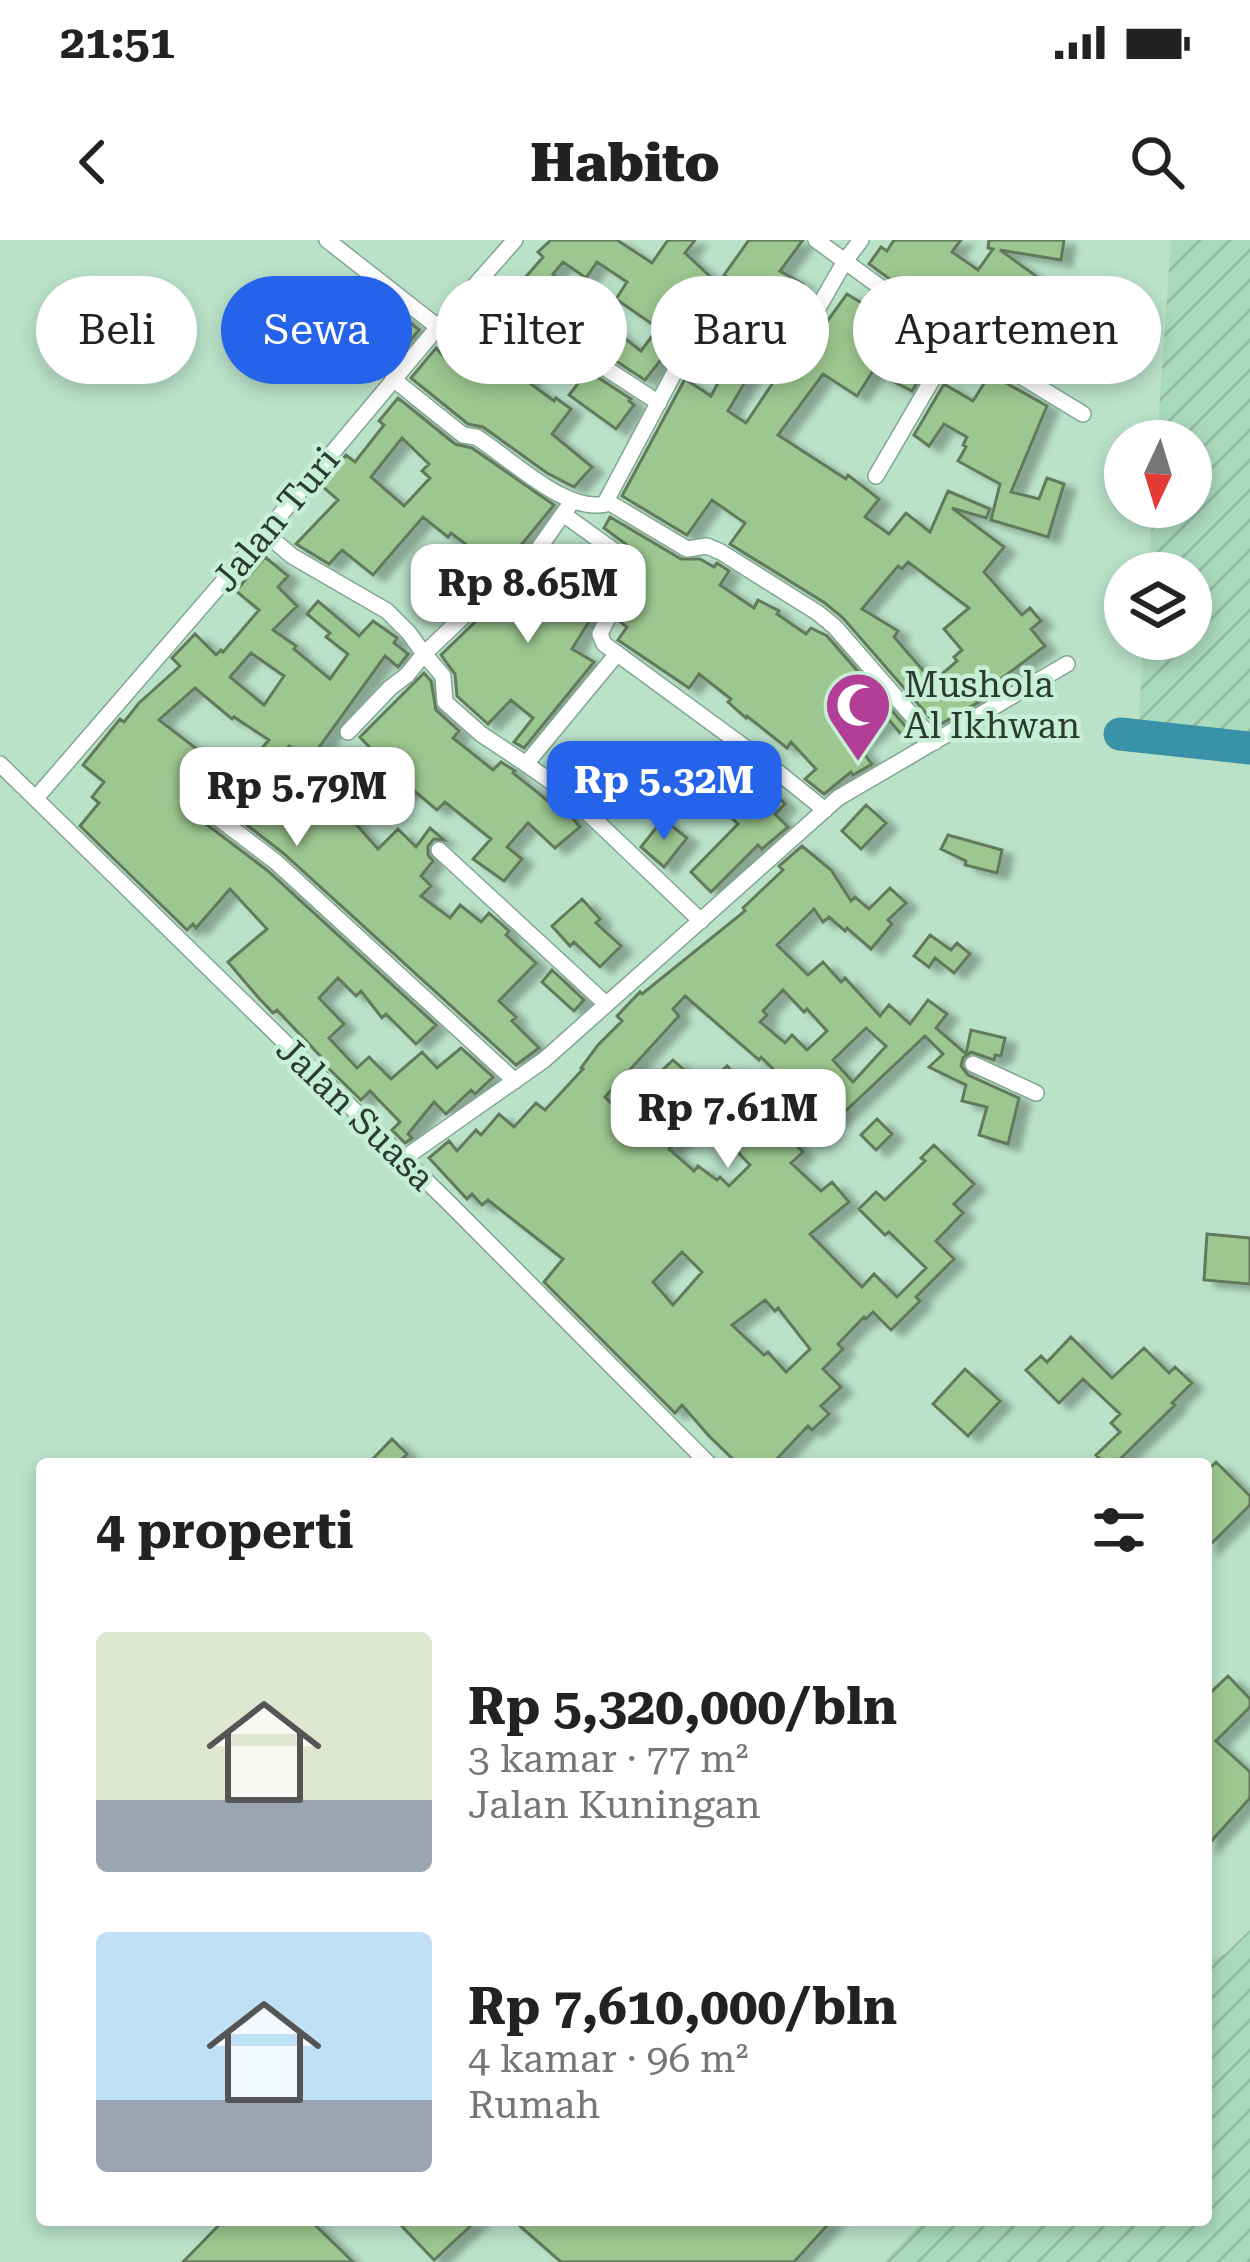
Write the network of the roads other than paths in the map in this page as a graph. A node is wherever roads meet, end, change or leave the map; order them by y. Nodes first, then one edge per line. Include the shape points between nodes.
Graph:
1 (327, 240) edge
2 (515, 240) edge
3 (816, 240) edge
4 (861, 240) edge
5 (845, 261) junction
6 (483, 276) edge
7 (865, 276) edge
8 (436, 325) edge
9 (436, 329) edge
10 (412, 357) edge
11 (627, 382) edge
12 (389, 384) edge
13 (399, 384) edge
14 (930, 384) edge
15 (1034, 384) edge
16 (659, 403) junction
17 (1083, 414) dead end
18 (876, 476) dead end
19 (605, 503) junction
20 (567, 508) junction
21 (265, 532) junction
22 (424, 654) junction
23 (616, 656) junction
24 (1067, 664) dead end
25 (348, 732) dead end
26 (935, 742) junction
27 (0, 764) edge
28 (526, 764) junction
29 (36, 798) junction
30 (206, 808) dead end
31 (825, 810) junction
32 (439, 850) dead end
33 (700, 921) junction
34 (606, 1004) junction
35 (973, 1064) dead end
36 (515, 1081) junction
37 (1036, 1094) dead end
38 (403, 1159) junction
39 (703, 1458) edge

1 - 8 street
2 - 6 street, Jalan Turi
3 - 5 street
4 - 5 street
5 - 7 street
5 - 16 street via 802,336 733,302 717,304
9 - 10 street, Jalan Turi
11 - 16 street
12 - 21 street, Jalan Turi
13 - 20 street
14 - 18 street
15 - 17 street
16 - 19 street
19 - 20 street
19 - 26 street via 687,549 722,552 818,613
20 - 22 street via 520,574 493,588
20 - 23 street via 620,555 599,602 608,617 600,638
21 - 22 street via 387,611
21 - 29 street, Jalan Turi
22 - 25 street
22 - 28 street via 443,676 445,702
23 - 28 street
23 - 31 street
24 - 26 street
26 - 31 street
27 - 29 street, Jalan Suasa
28 - 33 street
29 - 38 street, Jalan Suasa
30 - 36 street
31 - 33 street
32 - 34 street
33 - 34 street
34 - 36 street
35 - 37 street
36 - 38 street
38 - 39 street, Jalan Suasa

